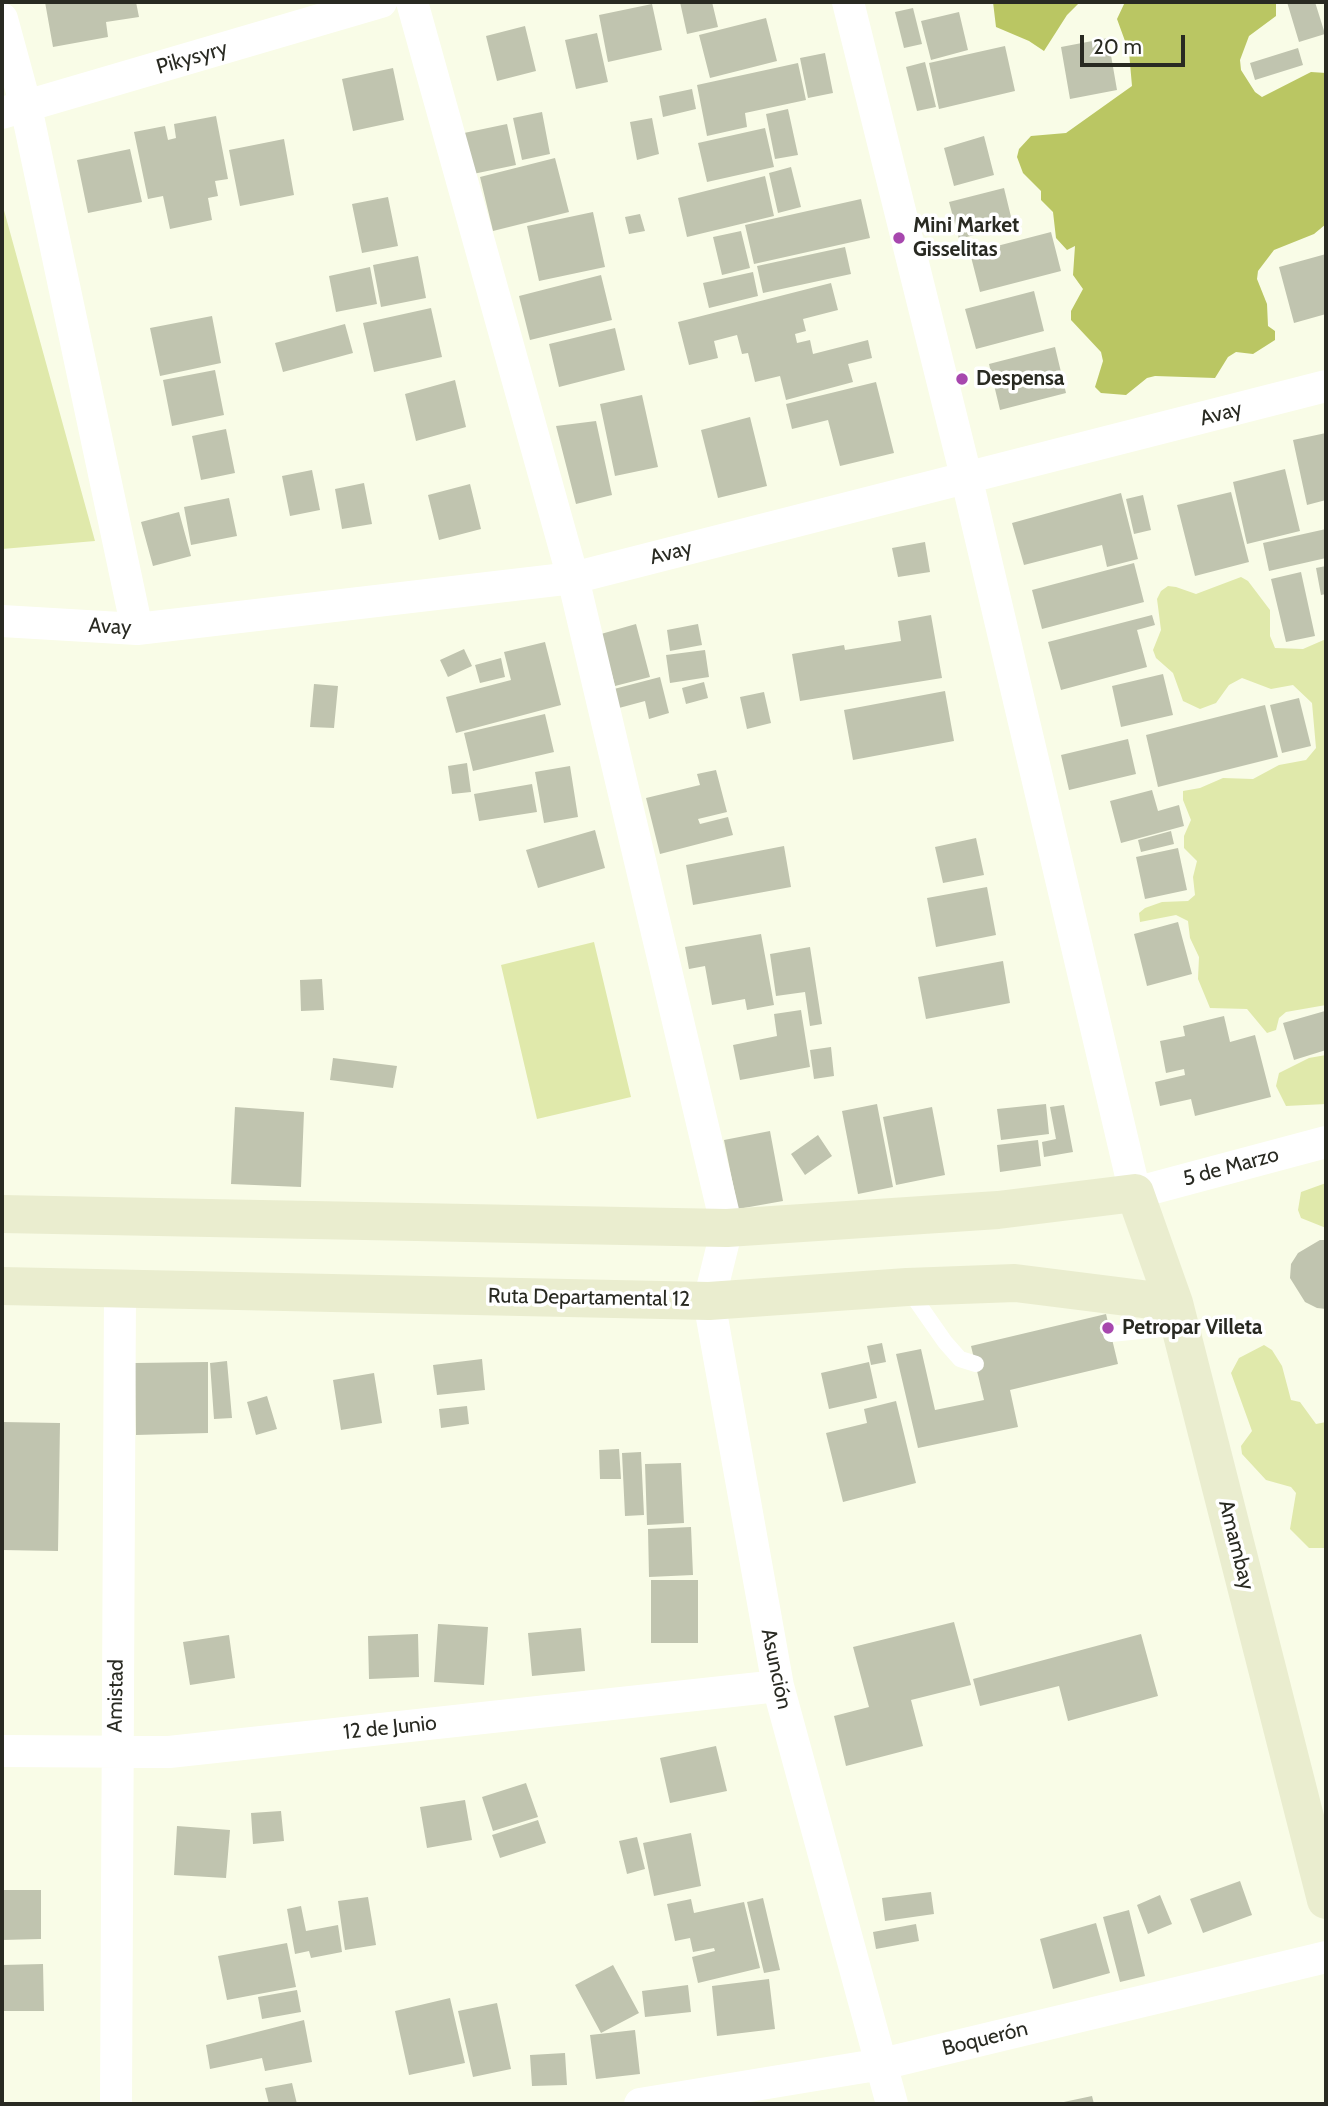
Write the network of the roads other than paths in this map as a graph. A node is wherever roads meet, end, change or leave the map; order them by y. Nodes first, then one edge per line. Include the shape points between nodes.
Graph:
1 (381, 2) edge
2 (411, 2) edge
3 (848, 2) edge
4 (2, 19) edge
5 (14, 110) edge
6 (1326, 386) edge
7 (967, 480) junction
8 (573, 578) junction
9 (2, 621) edge
10 (137, 629) junction
11 (1326, 1142) edge
12 (1135, 1193) junction
13 (2, 1214) edge
14 (727, 1228) junction
15 (2, 1286) edge
16 (120, 1287) junction
17 (907, 1287) junction
18 (709, 1301) junction
19 (1177, 1315) junction
20 (1111, 1334) dead end
21 (976, 1364) dead end
22 (778, 1686) junction
23 (2, 1751) edge
24 (115, 1752) junction
25 (1326, 1900) edge
26 (1326, 1956) edge
27 (882, 2064) junction
28 (116, 2104) edge
29 (640, 2104) edge
30 (892, 2104) edge

1 - 5 street, Pikysyry
2 - 8 street
3 - 7 street
4 - 5 street
5 - 10 street
6 - 7 street, Avay
7 - 8 street, Avay
7 - 12 street
8 - 10 street, Avay
8 - 14 street
9 - 10 street, Avay
11 - 12 street, 5 de Marzo
12 - 14 main road via 998,1210
12 - 19 main road, Amambay
13 - 14 main road
14 - 18 street, Asunción
15 - 16 main road, Ruta Departamental 12
16 - 18 main road, Ruta Departamental 12
16 - 24 street, Amistad
17 - 18 main road, Ruta Departamental 12
17 - 19 main road, Ruta Departamental 12 via 1015,1283
17 - 21 lane via 944,1342 960,1359
18 - 22 street, Asunción
19 - 20 lane
19 - 25 main road, Amambay
22 - 24 street, 12 de Junio via 169,1752
22 - 27 street, Asunción
23 - 24 street, 12 de Junio
24 - 28 street, Amistad
26 - 27 street, Boquerón
27 - 29 street, Boquerón
27 - 30 street, Asunción

